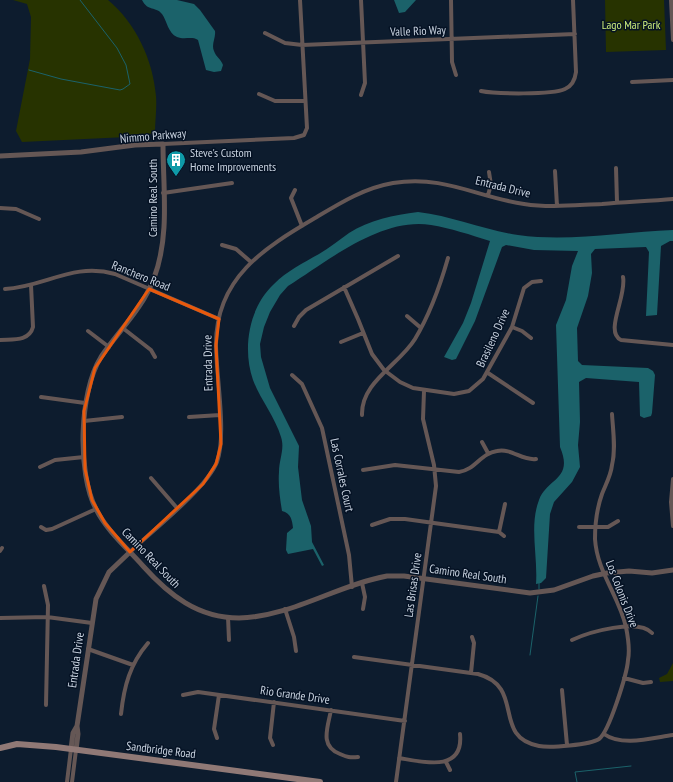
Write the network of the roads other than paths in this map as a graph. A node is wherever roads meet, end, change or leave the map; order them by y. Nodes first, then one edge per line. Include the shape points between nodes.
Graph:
1 (300, 0) edge
2 (361, 0) edge
3 (451, 0) edge
4 (573, 0) edge
5 (671, 0) edge
6 (266, 33) dead end
7 (574, 34) junction
8 (451, 39) junction
9 (673, 40) edge
10 (363, 43) junction
11 (302, 45) junction
12 (456, 75) dead end
13 (673, 80) edge
14 (632, 82) dead end
15 (481, 91) dead end
16 (259, 94) dead end
17 (361, 95) dead end
18 (305, 101) junction
19 (163, 144) junction
20 (0, 156) edge
21 (616, 168) dead end
22 (556, 171) dead end
23 (489, 172) dead end
24 (232, 183) dead end
25 (294, 190) dead end
26 (163, 193) junction
27 (488, 195) junction
28 (673, 199) edge
29 (618, 202) junction
30 (557, 206) junction
31 (0, 208) edge
32 (39, 219) dead end
33 (302, 226) junction
34 (222, 245) dead end
35 (398, 256) dead end
36 (448, 258) dead end
37 (251, 262) junction
38 (623, 277) dead end
39 (541, 281) dead end
40 (31, 285) junction
41 (344, 288) junction
42 (5, 289) dead end
43 (149, 289) junction
44 (407, 316) dead end
45 (219, 319) junction
46 (294, 326) dead end
47 (512, 327) junction
48 (421, 328) junction
49 (124, 329) junction
50 (88, 331) dead end
51 (363, 333) junction
52 (531, 338) dead end
53 (0, 340) edge
54 (341, 342) dead end
55 (673, 345) edge
56 (109, 347) junction
57 (155, 357) dead end
58 (386, 372) junction
59 (488, 373) junction
60 (292, 375) dead end
61 (424, 391) junction
62 (41, 397) dead end
63 (85, 403) junction
64 (533, 403) dead end
65 (612, 414) dead end
66 (220, 415) junction
67 (362, 415) dead end
68 (122, 417) dead end
69 (189, 417) dead end
70 (84, 421) junction
71 (482, 442) dead end
72 (488, 453) junction
73 (84, 457) junction
74 (536, 459) dead end
75 (40, 467) dead end
76 (435, 469) junction
77 (363, 470) dead end
78 (150, 478) dead end
79 (673, 479) edge
80 (505, 504) dead end
81 (178, 508) junction
82 (96, 509) junction
83 (618, 521) dead end
84 (431, 523) junction
85 (372, 525) dead end
86 (673, 526) edge
87 (42, 527) dead end
88 (579, 527) dead end
89 (596, 527) junction
90 (499, 532) junction
91 (504, 536) dead end
92 (130, 552) junction
93 (673, 570) edge
94 (603, 574) junction
95 (424, 578) junction
96 (362, 583) junction
97 (44, 586) dead end
98 (352, 587) junction
99 (285, 609) junction
100 (363, 610) dead end
101 (47, 617) junction
102 (228, 617) junction
103 (0, 618) edge
104 (92, 623) junction
105 (626, 627) junction
106 (652, 633) dead end
107 (472, 637) dead end
108 (229, 640) dead end
109 (572, 640) dead end
110 (148, 643) dead end
111 (88, 648) junction
112 (296, 651) dead end
113 (354, 657) dead end
114 (133, 665) junction
115 (412, 665) junction
116 (471, 673) junction
117 (624, 678) junction
118 (651, 682) dead end
119 (562, 690) dead end
120 (183, 695) dead end
121 (219, 695) junction
122 (274, 702) junction
123 (46, 705) dead end
124 (331, 710) junction
125 (121, 714) dead end
126 (405, 721) junction
127 (460, 734) dead end
128 (604, 734) junction
129 (673, 736) edge
130 (217, 738) dead end
131 (273, 745) dead end
132 (567, 745) junction
133 (0, 748) edge
134 (74, 749) junction
135 (358, 757) dead end
136 (399, 758) junction
137 (446, 762) junction
138 (450, 770) dead end
139 (67, 782) edge
140 (72, 782) edge
141 (320, 782) edge
142 (396, 782) edge

1 - 11 street
2 - 10 street
3 - 8 street
4 - 7 street
5 - 9 street
6 - 11 street, Valle Rio Way via 285,43
7 - 8 street, Valle Rio Way
7 - 15 street via 576,76 565,89 493,93
8 - 10 street, Valle Rio Way
8 - 12 street via 452,62
10 - 11 street, Valle Rio Way
10 - 17 street via 365,83
11 - 18 street
13 - 14 street
16 - 18 street via 275,101
18 - 19 street, Nimmo Parkway via 305,133 298,138
19 - 20 street, Nimmo Parkway via 134,145 87,152
19 - 26 street, Camino Real South
21 - 29 street
22 - 30 street
23 - 27 street via 491,180
24 - 26 street
25 - 33 street via 291,198
26 - 43 street, Camino Real South via 163,242
27 - 30 street, Entrada Drive via 523,204
27 - 33 street, Entrada Drive via 438,182 395,183 347,198
28 - 29 street, Entrada Drive
29 - 30 street, Entrada Drive
31 - 32 street via 16,209
33 - 37 street, Entrada Drive via 271,244
34 - 37 street via 236,249
35 - 41 street
36 - 48 street via 437,294
37 - 45 street, Entrada Drive via 233,286
38 - 55 street via 623,290 613,329 616,337 621,340
39 - 47 street, Brasileno Drive via 532,282 524,288
40 - 42 street, Ranchero Road
40 - 43 street, Ranchero Road via 60,275 92,270 115,274
40 - 53 street via 31,334 23,338
41 - 46 street via 306,310
41 - 51 street, Brasileno Drive
43 - 45 street, Ranchero Road
43 - 49 street, Camino Real South
44 - 48 street
45 - 66 street, Entrada Drive via 216,345
47 - 52 street
47 - 59 street, Brasileno Drive
48 - 58 street via 408,349
49 - 56 street, Camino Real South
49 - 57 street via 151,350
50 - 56 street
51 - 54 street
51 - 58 street, Brasileno Drive via 372,354
56 - 63 street, Camino Real South via 91,377
58 - 61 street, Brasileno Drive via 404,384
58 - 67 street via 365,398
59 - 61 street, Brasileno Drive via 474,388 464,393
59 - 64 street
60 - 98 street, Las Corrales Court via 302,384 322,428 349,555
61 - 76 street, Las Brisas Drive via 424,427
62 - 63 street
63 - 70 street, Camino Real South
65 - 89 street, Los Colonis Drive via 613,460 598,507
66 - 69 street
66 - 81 street, Entrada Drive via 221,447 216,464 203,484
68 - 70 street
70 - 73 street, Camino Real South
71 - 72 street
72 - 74 street via 502,450
72 - 76 street via 464,472
73 - 75 street via 55,460
73 - 82 street, Camino Real South via 86,480
76 - 77 street via 395,465
76 - 84 street, Las Brisas Drive via 436,486
78 - 81 street
79 - 86 street
80 - 90 street
81 - 92 street, Entrada Drive
82 - 87 street via 52,529 46,530
82 - 92 street, Camino Real South
83 - 89 street via 612,526
84 - 85 street via 392,518
84 - 90 street
84 - 95 street, Las Brisas Drive
88 - 89 street
89 - 94 street, Los Colonis Drive via 597,549
90 - 91 street
92 - 102 street, Camino Real South via 176,598 202,611
92 - 104 street, Entrada Drive via 115,566 101,585
93 - 94 street, Camino Real South
94 - 95 street, Camino Real South via 538,593
94 - 105 street, Los Colonis Drive
95 - 96 street, Camino Real South via 387,576
95 - 115 street, Las Brisas Drive
96 - 98 street, Camino Real South
96 - 100 street via 365,597
97 - 101 street via 48,605
98 - 99 street, Camino Real South
99 - 102 street, Camino Real South via 261,616
99 - 112 street
101 - 103 street
101 - 104 street
101 - 123 street
102 - 108 street
104 - 111 street, Entrada Drive
105 - 106 street via 643,628
105 - 109 street via 594,631
105 - 117 street, Los Colonis Drive via 628,661
107 - 116 street via 474,644
110 - 114 street
111 - 114 street
111 - 134 street, Entrada Drive
113 - 115 street
114 - 125 street via 124,690
115 - 116 street
115 - 126 street, Las Brisas Drive
116 - 132 street via 485,676 499,685 506,698 512,728 520,737 531,744 541,746
117 - 118 street via 643,683
117 - 128 street, Los Colonis Drive
119 - 132 street
120 - 121 street, Rio Grande Drive via 196,692
121 - 122 street, Rio Grande Drive
121 - 130 street via 214,729
122 - 124 street, Rio Grande Drive
122 - 131 street via 270,738
124 - 126 street, Rio Grande Drive
124 - 135 street via 326,741 328,747 350,758
126 - 136 street, Las Brisas Drive
127 - 137 street via 459,748
128 - 129 street via 622,741
128 - 132 street via 591,742
133 - 134 main road, Sandbridge Road via 27,744
134 - 139 street
134 - 140 street
134 - 141 main road, Sandbridge Road
136 - 137 street via 431,763
136 - 142 street, Las Brisas Drive
137 - 138 street

